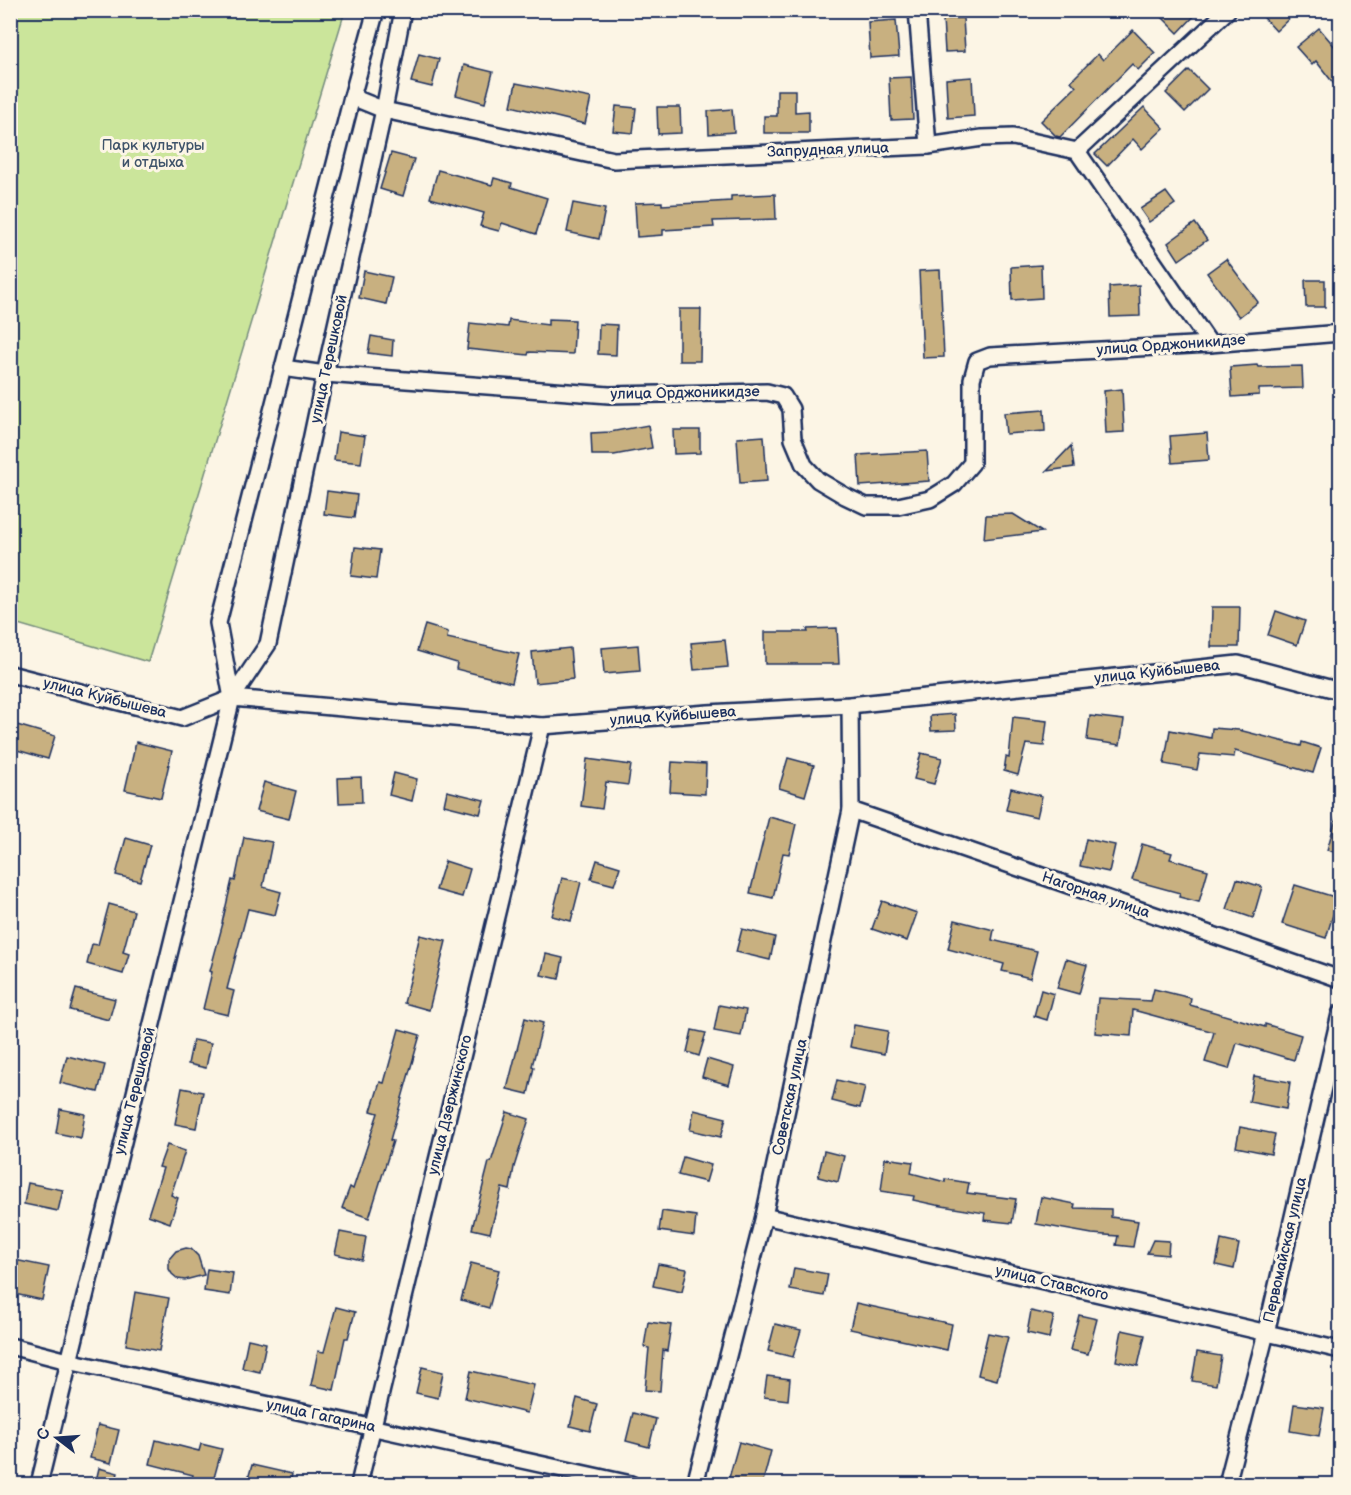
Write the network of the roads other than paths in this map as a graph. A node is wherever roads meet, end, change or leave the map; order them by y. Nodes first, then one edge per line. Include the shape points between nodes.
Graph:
1 (376, 10) edge
2 (403, 10) edge
3 (916, 10) edge
4 (1228, 10) edge
5 (352, 97) junction
6 (384, 110) junction
7 (928, 146) junction
8 (1077, 151) junction
9 (1341, 333) edge
10 (1210, 344) junction
11 (283, 368) junction
12 (325, 374) junction
13 (10, 674) edge
14 (1341, 691) edge
15 (232, 698) junction
16 (850, 705) junction
17 (542, 726) junction
18 (851, 810) junction
19 (1341, 979) edge
20 (1341, 1014) edge
21 (764, 1216) junction
22 (1266, 1333) junction
23 (10, 1346) edge
24 (1341, 1350) edge
25 (68, 1361) junction
26 (372, 1428) junction
27 (39, 1485) edge
28 (359, 1485) edge
29 (631, 1485) edge
30 (695, 1485) edge
31 (1227, 1485) edge

1 - 5 street, улица Терешковой
2 - 6 street, улица Терешковой
3 - 7 street
4 - 8 street
5 - 6 street, Запрудная улица
5 - 11 street, улица Терешковой
6 - 7 street, Запрудная улица via 614,160
6 - 12 street, улица Терешковой
7 - 8 street, Запрудная улица via 1013,138
8 - 10 street
9 - 10 street, улица Орджоникидзе
10 - 12 street, улица Орджоникидзе via 990,356 976,361 972,380 972,463 954,484 930,499 898,506 866,506 818,480 804,465 793,440 791,409 783,396 766,392 609,395
11 - 12 street, улица Орджоникидзе
11 - 15 street, улица Терешковой via 218,623
12 - 15 street, улица Терешковой via 268,644
13 - 15 street, улица Куйбышева via 182,718
14 - 16 street, улица Куйбышева via 1238,664
15 - 17 street, улица Куйбышева
15 - 25 street, улица Терешковой
16 - 17 street, улица Куйбышева
16 - 18 street, Советская улица
17 - 26 street, улица Дзержинского
18 - 19 street, Нагорная улица
18 - 21 street, Советская улица
20 - 22 street, Первомайская улица
21 - 22 street, улица Ставского
21 - 30 street, Советская улица
22 - 24 street, улица Ставского
22 - 31 street, Первомайская улица
23 - 25 street, улица Гагарина
25 - 26 street, улица Гагарина
25 - 27 street, улица Терешковой
26 - 28 street, улица Дзержинского
26 - 29 street, улица Гагарина

